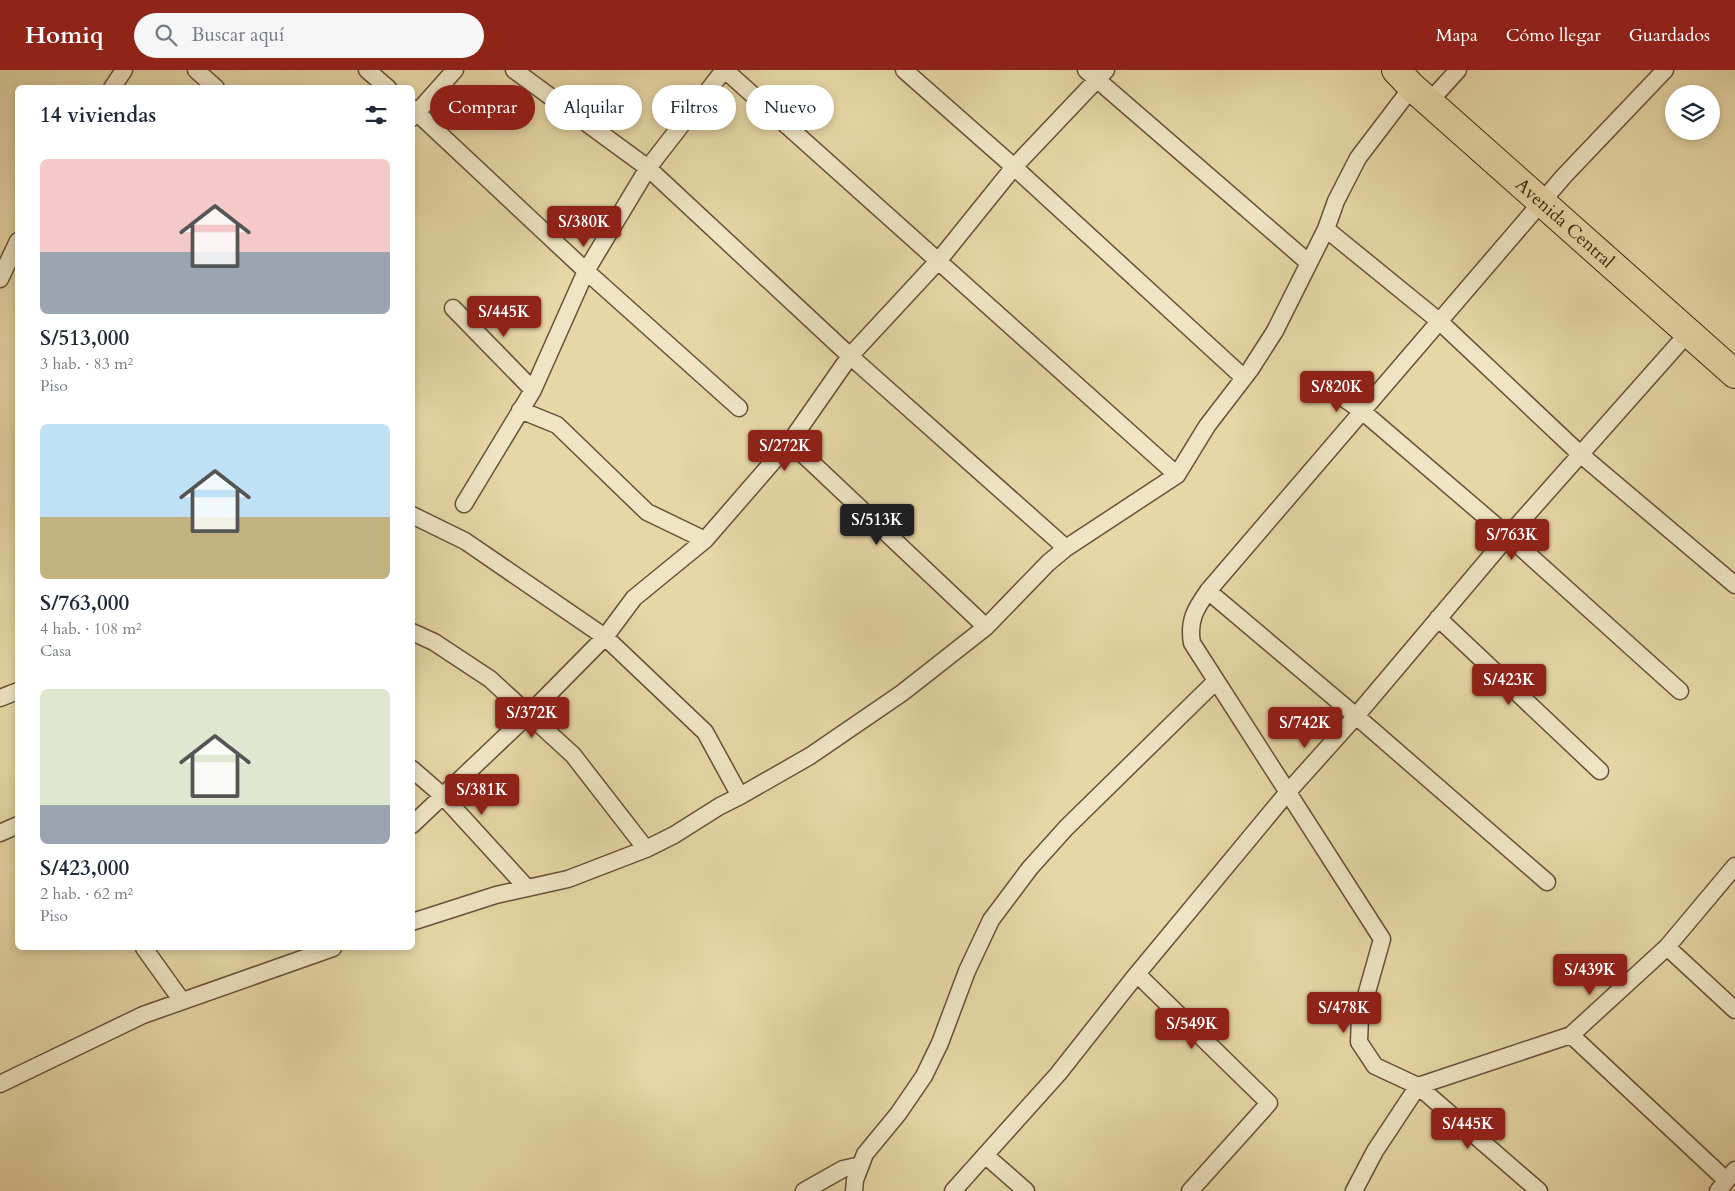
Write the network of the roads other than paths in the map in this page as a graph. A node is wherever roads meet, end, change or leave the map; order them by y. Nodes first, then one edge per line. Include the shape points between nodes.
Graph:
1 (124, 70) edge
2 (196, 70) edge
3 (367, 70) edge
4 (455, 70) edge
5 (514, 70) edge
6 (725, 70) edge
7 (904, 70) edge
8 (1458, 70) edge
9 (1659, 72) edge
10 (1096, 73) edge
11 (114, 85) edge
12 (213, 85) edge
13 (384, 85) edge
14 (1412, 86) edge
15 (415, 112) edge
16 (415, 114) edge
17 (1014, 167) junction
18 (648, 168) junction
19 (1541, 202) junction
20 (1326, 230) junction
21 (15, 248) edge
22 (939, 260) junction
23 (1309, 263) junction
24 (586, 271) junction
25 (0, 280) edge
26 (453, 308) dead end
27 (1439, 321) junction
28 (1688, 333) junction
29 (850, 356) junction
30 (1735, 374) edge
31 (1243, 377) junction
32 (1330, 389) dead end
33 (533, 390) junction
34 (739, 408) dead end
35 (520, 410) junction
36 (1362, 411) junction
37 (790, 442) junction
38 (1580, 454) junction
39 (1177, 475) junction
40 (464, 504) dead end
41 (415, 516) edge
42 (1508, 536) junction
43 (705, 540) junction
44 (1066, 548) junction
45 (1735, 584) edge
46 (1208, 591) junction
47 (1438, 618) junction
48 (986, 627) junction
49 (415, 633) edge
50 (605, 637) junction
51 (1216, 681) junction
52 (1680, 690) dead end
53 (15, 692) edge
54 (0, 698) edge
55 (528, 715) junction
56 (1356, 716) junction
57 (1600, 771) dead end
58 (415, 772) edge
59 (1287, 793) junction
60 (443, 796) junction
61 (740, 796) junction
62 (415, 822) edge
63 (15, 826) edge
64 (0, 833) edge
65 (646, 849) junction
66 (1735, 866) edge
67 (1547, 882) dead end
68 (527, 888) junction
69 (416, 917) edge
70 (1667, 947) junction
71 (145, 950) edge
72 (327, 950) edge
73 (1137, 974) junction
74 (182, 1001) junction
75 (1735, 1010) edge
76 (1571, 1035) junction
77 (0, 1084) edge
78 (1418, 1086) junction
79 (985, 1155) junction
80 (861, 1165) junction
81 (1726, 1180) edge
82 (804, 1191) edge
83 (854, 1191) edge
84 (952, 1191) edge
85 (1026, 1191) edge
86 (1190, 1191) edge
87 (1354, 1191) edge
88 (1540, 1191) edge

1 - 11 street
2 - 12 street
3 - 13 street
4 - 15 street
5 - 18 street
6 - 18 street
6 - 22 street
7 - 17 street
8 - 14 street
9 - 19 street
10 - 17 street
10 - 23 street
14 - 19 highway, Avenida Central
14 - 20 street via 1358,158 1336,201
16 - 24 street
17 - 22 street
17 - 31 street
18 - 24 street
18 - 29 street
19 - 27 street
19 - 28 highway, Avenida Central
20 - 23 street
20 - 27 street
21 - 25 street
22 - 29 street
22 - 39 street
23 - 31 street via 1275,331
24 - 33 street
24 - 34 street
26 - 33 street
27 - 36 street
27 - 38 street
28 - 30 highway, Avenida Central
28 - 38 street
29 - 37 street
29 - 44 street
31 - 39 street
32 - 36 street
33 - 35 street
35 - 40 street
35 - 43 street via 557,425 647,512
36 - 42 street
36 - 46 street
37 - 43 street
37 - 48 street
38 - 42 street
38 - 45 street
39 - 44 street
41 - 50 street via 465,541
42 - 47 street
42 - 52 street
43 - 50 street via 634,598
44 - 48 street
46 - 51 street via 1197,607 1190,631 1192,643
46 - 56 street
47 - 56 street
47 - 57 street
48 - 61 street via 902,693 810,756
49 - 55 street via 490,679
50 - 55 street
50 - 61 street via 705,732
51 - 59 street
51 - 80 street via 1066,828 1030,868 992,920 967,971 924,1076 865,1154
53 - 54 street
55 - 60 street
55 - 65 street via 573,756
56 - 59 street
56 - 67 street
58 - 60 street
59 - 73 street
59 - 78 street via 1382,939 1360,1017 1359,1042 1375,1066
60 - 62 street
60 - 68 street
61 - 65 street
63 - 64 street
65 - 68 street via 568,879
66 - 70 street
68 - 69 street
70 - 75 street
70 - 76 street
71 - 74 street
72 - 74 street
73 - 79 street via 1058,1074
73 - 86 street via 1269,1103
74 - 77 street via 143,1015
76 - 78 street
76 - 81 street
78 - 87 street via 1375,1151
78 - 88 street
79 - 84 street
79 - 85 street
80 - 82 street via 843,1169
80 - 83 street

